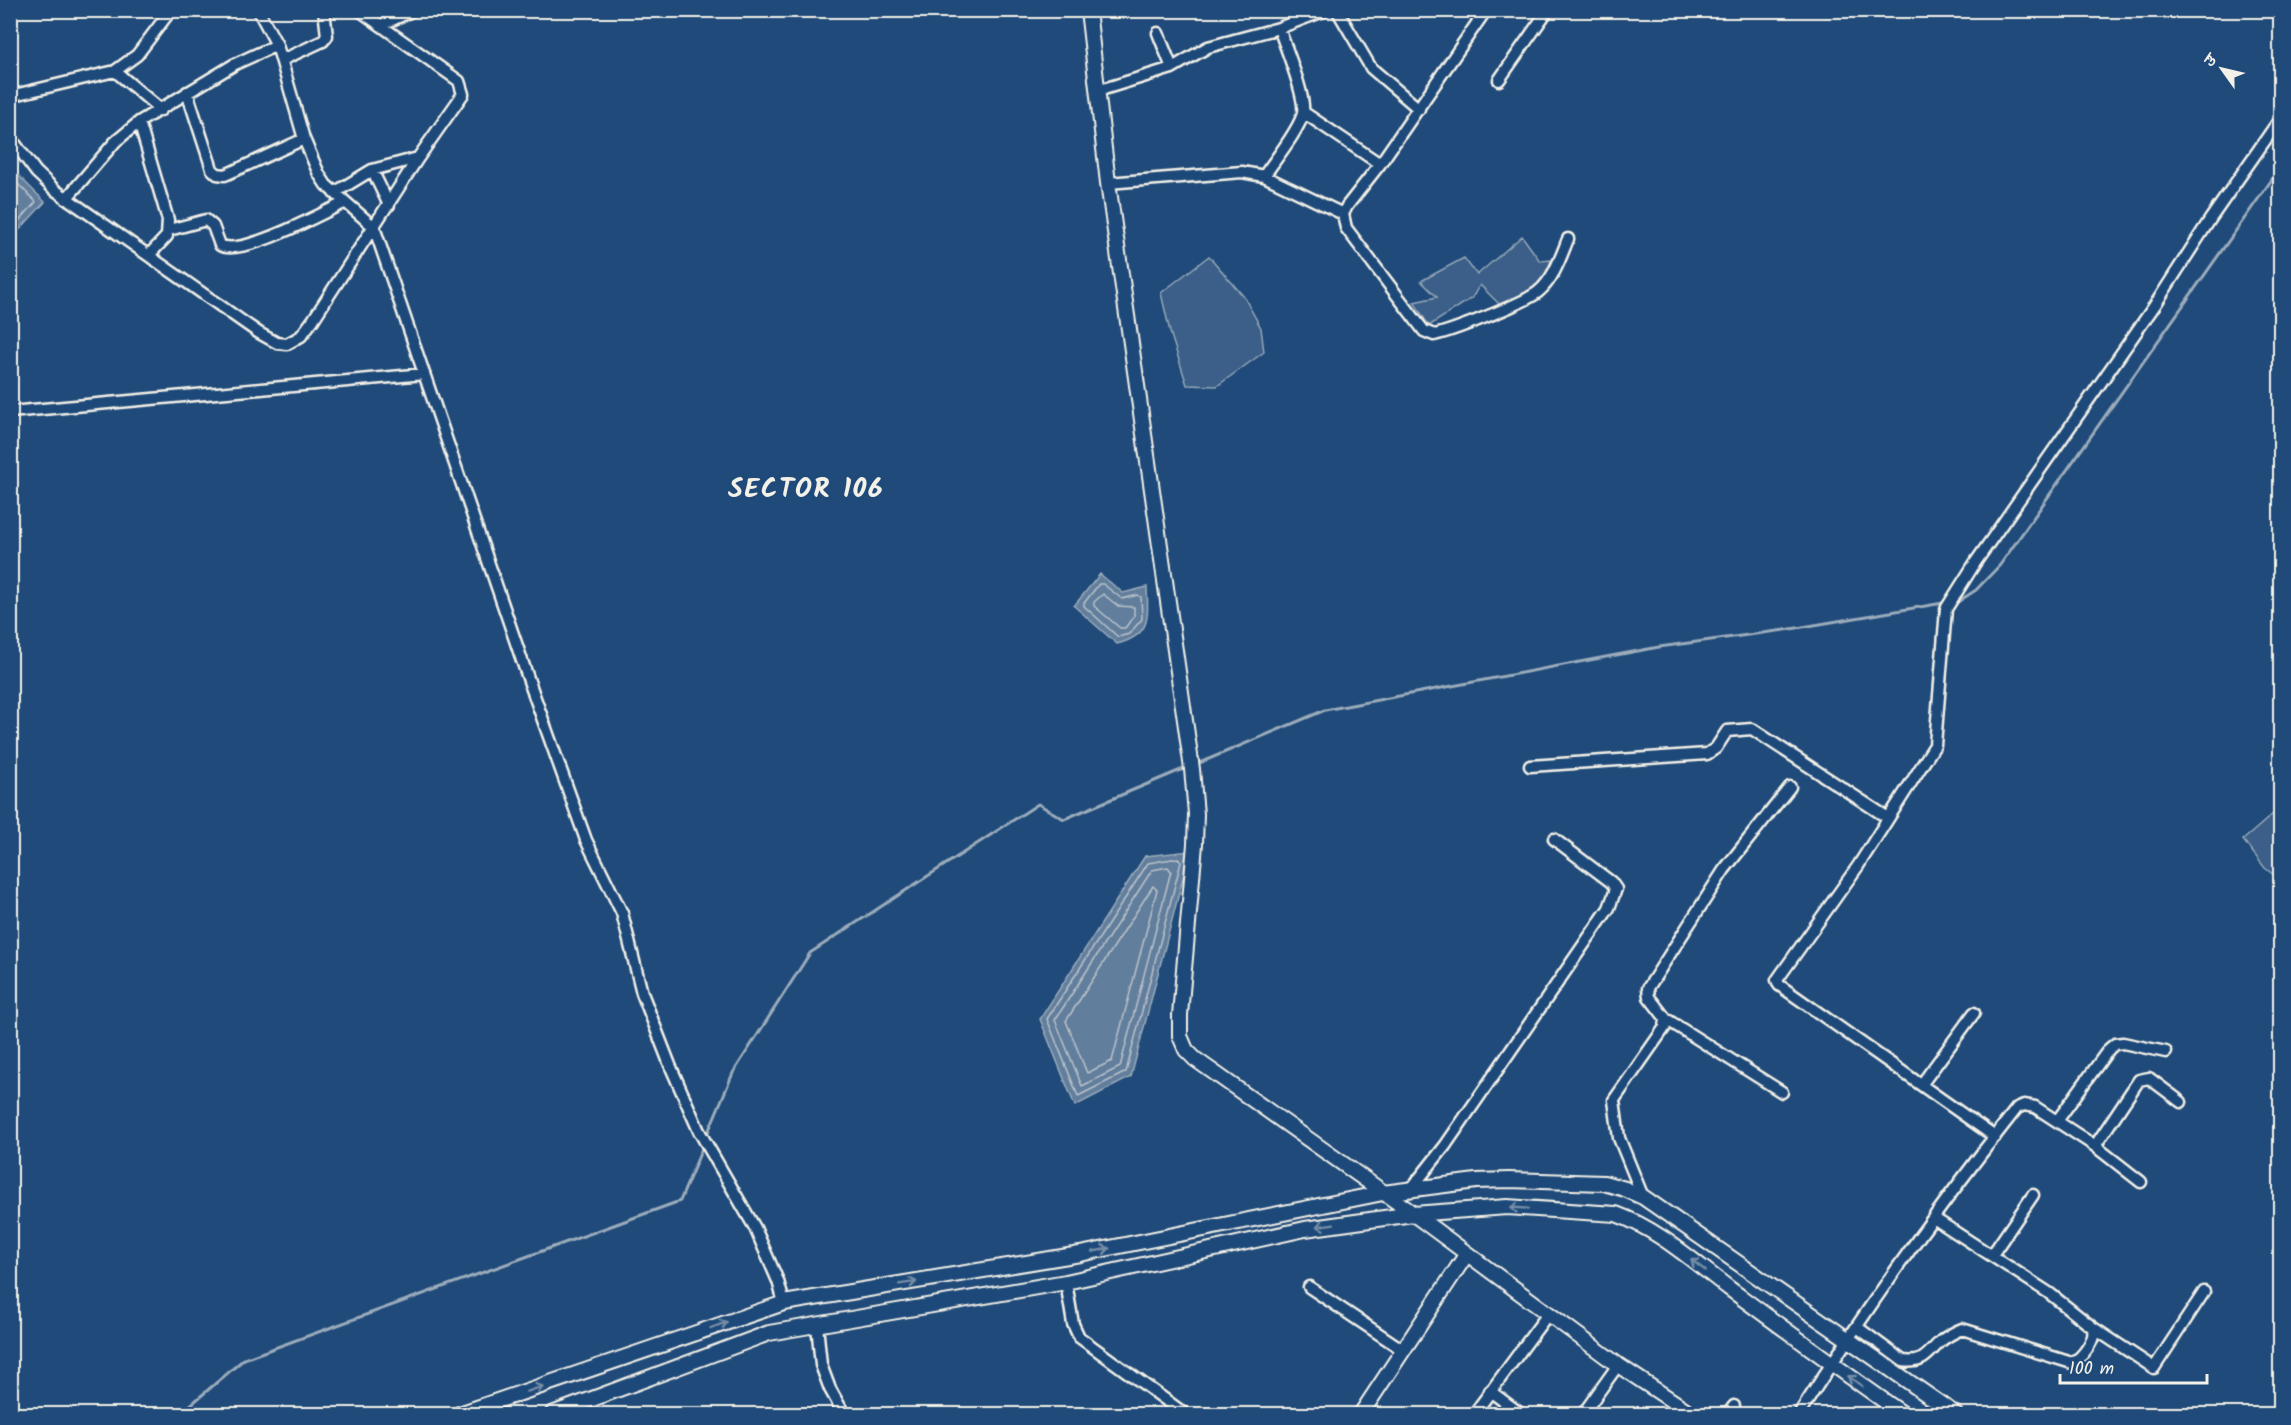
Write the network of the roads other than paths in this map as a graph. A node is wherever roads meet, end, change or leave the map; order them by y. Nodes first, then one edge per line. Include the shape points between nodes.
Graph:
1 (171, 10) edge
2 (258, 10) edge
3 (324, 10) edge
4 (359, 10) edge
5 (414, 10) edge
6 (1088, 10) edge
7 (1326, 10) edge
8 (1337, 10) edge
9 (1486, 10) edge
10 (1548, 10) edge
11 (381, 25) junction
12 (1279, 28) junction
13 (1158, 33) dead end
14 (277, 45) junction
15 (282, 60) junction
16 (1172, 68) junction
17 (115, 71) junction
18 (1499, 80) dead end
19 (1097, 91) junction
20 (187, 92) junction
21 (10, 96) edge
22 (1419, 109) junction
23 (161, 110) junction
24 (1303, 112) junction
25 (2280, 119) edge
26 (139, 122) junction
27 (10, 137) edge
28 (304, 139) junction
29 (418, 158) junction
30 (1380, 164) junction
31 (372, 170) junction
32 (1264, 176) junction
33 (1108, 183) junction
34 (334, 194) junction
35 (66, 199) junction
36 (344, 203) junction
37 (389, 205) junction
38 (1343, 214) junction
39 (374, 227) junction
40 (169, 230) junction
41 (1569, 239) dead end
42 (149, 255) junction
43 (424, 374) junction
44 (10, 412) edge
45 (1530, 766) dead end
46 (1790, 788) dead end
47 (1888, 818) junction
48 (1554, 839) dead end
49 (1974, 1013) dead end
50 (1666, 1019) junction
51 (2166, 1052) dead end
52 (1921, 1085) junction
53 (1782, 1092) dead end
54 (2181, 1102) dead end
55 (2057, 1121) junction
56 (1995, 1137) junction
57 (2095, 1146) junction
58 (2141, 1182) dead end
59 (1411, 1189) junction
60 (1383, 1193) junction
61 (2033, 1195) dead end
62 (1643, 1197) junction
63 (1413, 1214) junction
64 (1935, 1218) junction
65 (1466, 1255) junction
66 (1992, 1255) junction
67 (1066, 1282) junction
68 (1309, 1287) dead end
69 (2204, 1292) dead end
70 (784, 1303) junction
71 (1548, 1314) junction
72 (817, 1325) junction
73 (1857, 1327) junction
74 (2092, 1327) junction
75 (1848, 1339) junction
76 (1403, 1350) junction
77 (1831, 1364) junction
78 (1617, 1365) junction
79 (1490, 1391) junction
80 (459, 1414) edge
81 (552, 1414) edge
82 (844, 1414) edge
83 (1185, 1414) edge
84 (1361, 1414) edge
85 (1474, 1414) edge
86 (1521, 1414) edge
87 (1583, 1414) edge
88 (1692, 1414) edge
89 (1799, 1414) edge
90 (1903, 1414) edge
91 (1955, 1414) edge

1 - 17 street via 136,55
2 - 14 street
3 - 15 street via 327,36
4 - 11 street
5 - 11 street
6 - 19 street
7 - 12 street
8 - 22 street via 1371,68
9 - 22 street
10 - 18 street
11 - 29 street via 462,86 460,100
12 - 16 street via 1208,47
12 - 24 street
13 - 16 street
14 - 15 street
14 - 20 street via 235,63
15 - 28 street
16 - 19 street
17 - 21 street
17 - 23 street
19 - 33 street
20 - 23 street
20 - 28 street via 217,174
22 - 30 street
23 - 26 street
24 - 30 street
24 - 32 street
25 - 47 street via 1946,609 1935,745
26 - 35 street via 120,137
26 - 40 street
27 - 35 street via 36,172
28 - 34 street via 326,186
29 - 31 street
29 - 37 street
30 - 38 street
31 - 34 street
31 - 37 street
32 - 33 street via 1242,171
32 - 38 street
33 - 60 street via 1192,769 1196,828 1180,1036 1195,1059 1227,1084
34 - 36 street
35 - 42 street
36 - 39 street
36 - 40 street via 261,242 226,248 220,245 213,226 206,220
37 - 39 street
38 - 41 street via 1346,228 1424,331 1434,335 1539,291
39 - 42 street via 301,336 287,344 259,333
39 - 43 street
40 - 42 street
43 - 44 street
43 - 70 street via 586,840 622,913 646,1003 699,1131 755,1228
45 - 47 street via 1707,754 1727,731 1752,729
46 - 50 street via 1724,870 1648,988 1649,997
47 - 52 street via 1777,982
48 - 59 street via 1611,882 1616,889 1614,898 1445,1146
49 - 52 street
50 - 53 street
50 - 62 street via 1665,1027 1614,1100 1619,1138
51 - 55 street via 2115,1044
52 - 56 street
54 - 57 street via 2149,1078 2139,1080
55 - 56 street via 2024,1105 2017,1108
55 - 57 street
56 - 64 street
57 - 58 street
59 - 60 street
59 - 62 street via 1498,1180 1596,1182
60 - 63 street
70 -> 60 street via 1080,1254
61 - 66 street
62 - 75 street
63 - 65 street
63 -> 67 street via 1305,1229
77 -> 63 street via 1662,1238 1616,1214 1507,1208
64 - 66 street
64 - 73 street
65 - 71 street
65 - 76 street
66 - 74 street
67 - 72 street
67 - 83 street via 1079,1337
68 - 76 street
69 - 74 street via 2154,1368
80 -> 70 street
71 - 78 street
71 - 79 street
72 - 81 street via 753,1338
72 - 82 street via 821,1365
73 - 74 street via 1904,1360 1913,1362 1923,1359 1942,1340 1962,1329 2072,1363 2080,1358 2093,1337
73 - 75 street
75 - 77 street
75 - 91 street
76 - 84 street
77 - 89 street
90 -> 77 street
78 - 87 street
78 - 88 street
79 - 85 street
79 - 86 street

